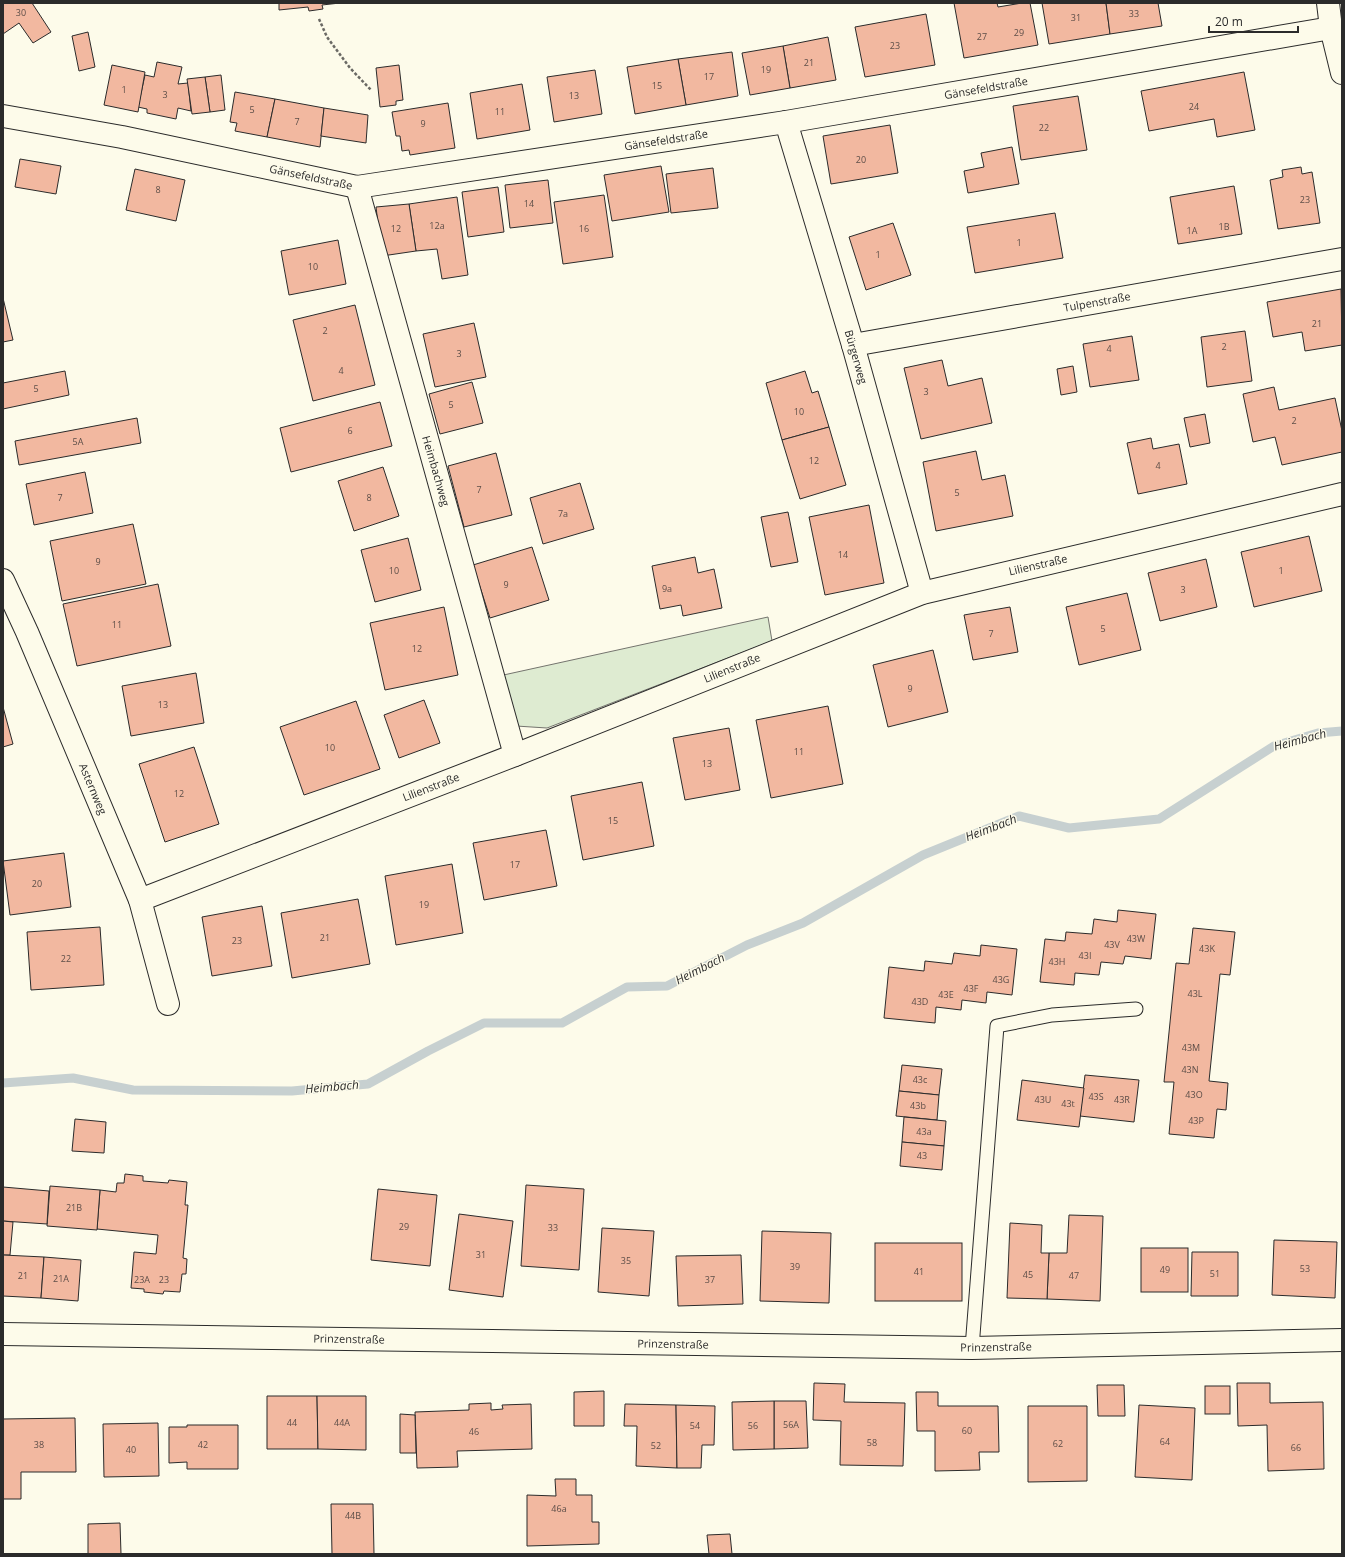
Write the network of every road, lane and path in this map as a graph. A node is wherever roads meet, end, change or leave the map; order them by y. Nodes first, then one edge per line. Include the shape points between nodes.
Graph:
1 (1328, 3) edge
2 (319, 19) dead end
3 (1336, 28) edge
4 (1342, 73) edge
5 (371, 90) dead end
6 (3, 116) edge
7 (786, 122) junction
8 (357, 187) junction
9 (1342, 259) edge
10 (853, 345) junction
11 (1342, 494) edge
12 (3, 580) edge
13 (922, 593) junction
14 (515, 755) junction
15 (140, 900) junction
16 (168, 1004) dead end
17 (1136, 1009) dead end
18 (3, 1334) edge
19 (1342, 1340) edge
20 (972, 1348) junction

1 - 3 street
2 - 5 path via 327,37 350,68
3 - 4 street
3 - 7 street, Gänsefeldstraße
6 - 8 street, Gänsefeldstraße via 122,137
7 - 8 street, Gänsefeldstraße
7 - 10 street, Bürgerweg
8 - 14 street, Heimbachweg
9 - 10 street, Tulpenstraße
10 - 13 street, Bürgerweg
11 - 13 street, Lilienstraße
12 - 15 street, Asternweg
13 - 14 street, Lilienstraße
14 - 15 street, Lilienstraße
15 - 16 street, Asternweg
17 - 20 lane via 1052,1015 997,1026
18 - 20 street, Prinzenstraße
19 - 20 street, Prinzenstraße

